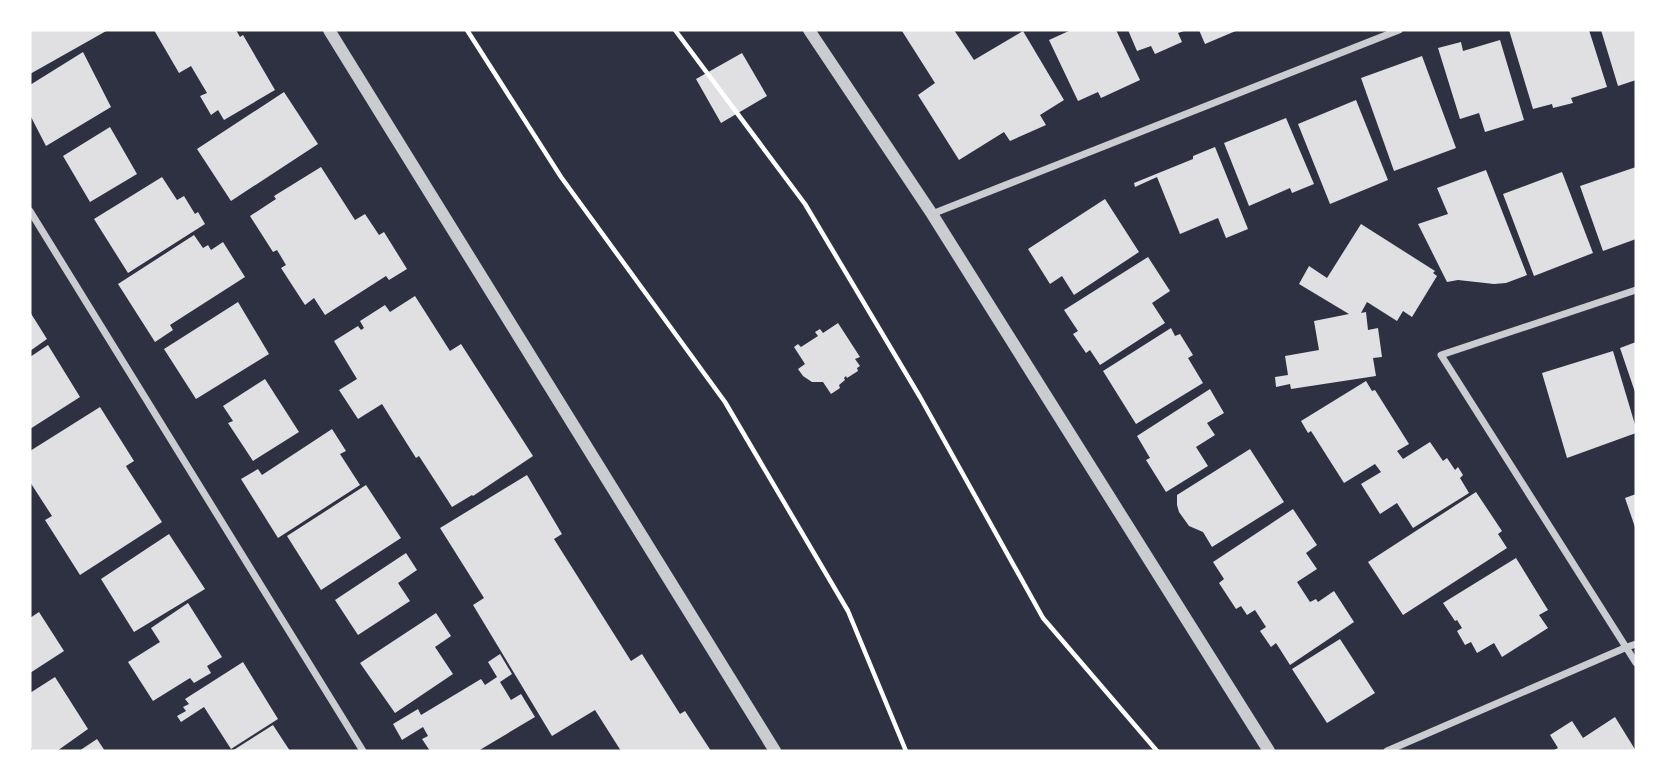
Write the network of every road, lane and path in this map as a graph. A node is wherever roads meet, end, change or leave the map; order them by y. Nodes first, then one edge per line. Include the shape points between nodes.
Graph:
1 (329, 30) edge
2 (467, 30) edge
3 (675, 30) edge
4 (809, 30) edge
5 (1399, 30) edge
6 (30, 211) edge
7 (932, 214) junction
8 (1636, 290) edge
9 (1636, 644) edge
10 (1627, 647) junction
11 (1636, 663) edge
12 (363, 751) edge
13 (775, 751) edge
14 (906, 751) edge
15 (1157, 751) edge
16 (1269, 751) edge
17 (1387, 751) edge

1 - 13 street
2 - 14 path via 561,177 725,402 848,611
3 - 15 path via 805,204 1044,618
4 - 7 street
5 - 7 street
6 - 12 street
7 - 16 street
8 - 10 street via 1441,355
9 - 10 street
10 - 11 street
10 - 17 street

